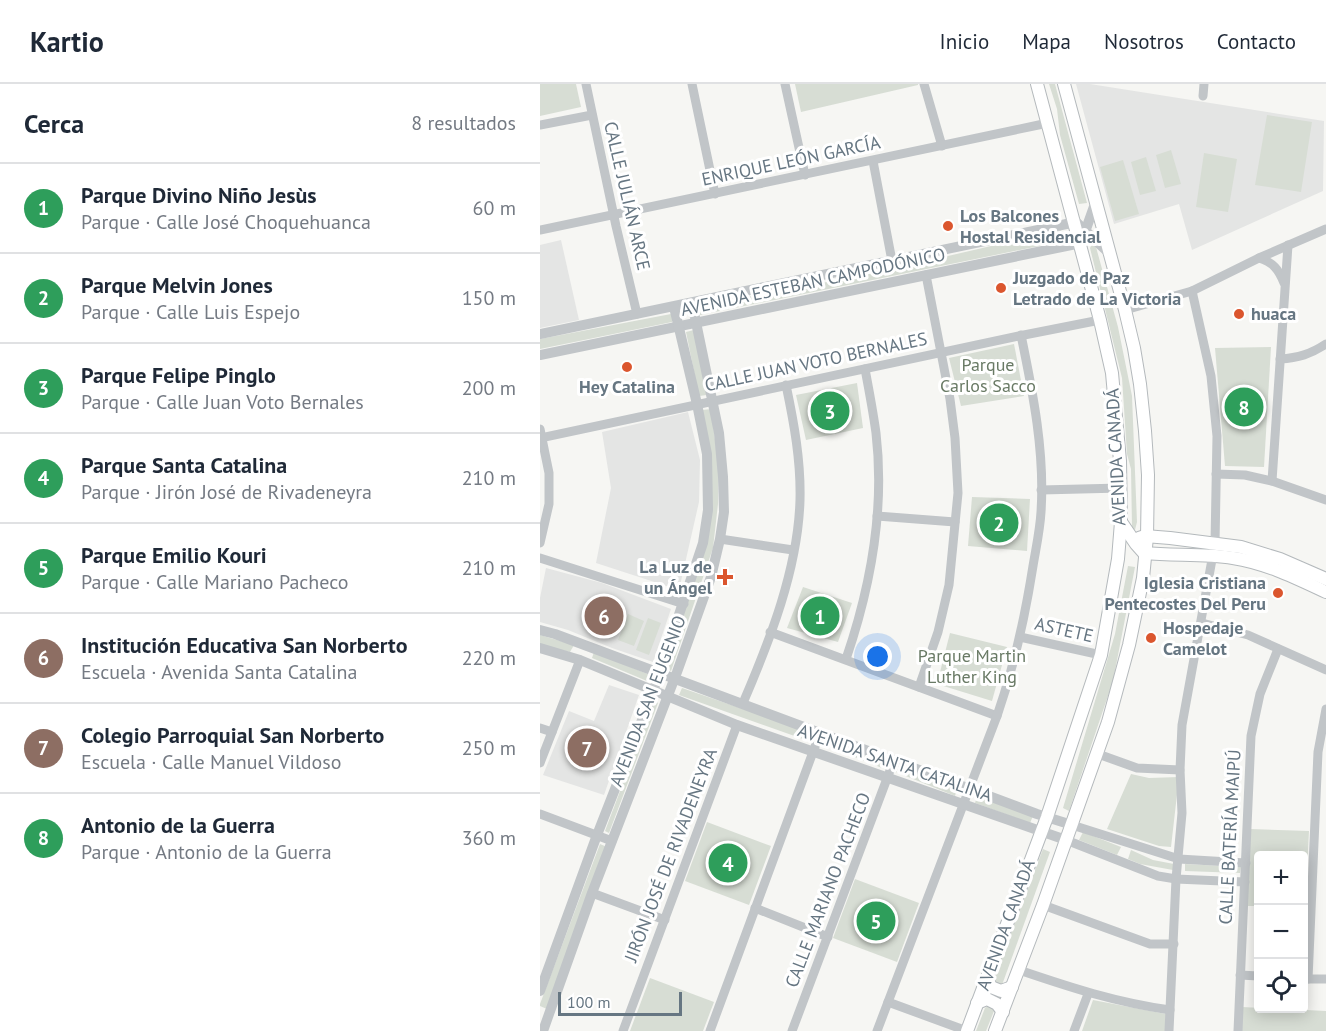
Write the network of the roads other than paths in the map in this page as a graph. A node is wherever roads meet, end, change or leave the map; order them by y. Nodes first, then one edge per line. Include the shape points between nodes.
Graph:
1 (586, 84) edge
2 (692, 84) edge
3 (785, 84) edge
4 (924, 84) edge
5 (1037, 84) edge
6 (1064, 84) edge
7 (1204, 84) edge
8 (1203, 96) dead end
9 (592, 114) junction
10 (1048, 123) junction
11 (540, 125) edge
12 (942, 146) junction
13 (873, 161) junction
14 (805, 176) junction
15 (715, 194) junction
16 (1096, 201) junction
17 (614, 215) junction
18 (1080, 227) junction
19 (1326, 229) edge
20 (540, 230) edge
21 (1080, 243) junction
22 (1288, 245) junction
23 (1109, 253) junction
24 (1259, 258) junction
25 (892, 261) junction
26 (926, 275) junction
27 (1285, 286) junction
28 (1192, 291) junction
29 (692, 303) junction
30 (674, 307) junction
31 (1125, 309) junction
32 (637, 314) junction
33 (1100, 320) junction
34 (696, 323) junction
35 (679, 327) junction
36 (540, 334) edge
37 (1022, 335) junction
38 (1326, 344) edge
39 (941, 352) junction
40 (540, 355) edge
41 (1280, 359) junction
42 (865, 369) junction
43 (786, 385) junction
44 (713, 401) junction
45 (697, 404) junction
46 (541, 435) edge
47 (1216, 474) junction
48 (1272, 481) junction
49 (1121, 488) junction
50 (1041, 490) junction
51 (1326, 500) edge
52 (877, 516) junction
53 (955, 522) junction
54 (1121, 522) junction
55 (1147, 537) junction
56 (720, 539) junction
57 (1134, 542) junction
58 (540, 543) edge
59 (794, 550) junction
60 (1214, 550) junction
61 (1146, 553) junction
62 (540, 558) edge
63 (1118, 559) junction
64 (1326, 579) edge
65 (1326, 592) edge
66 (684, 604) junction
67 (1202, 624) junction
68 (540, 630) edge
69 (770, 632) junction
70 (1020, 637) junction
71 (540, 648) edge
72 (1278, 649) junction
73 (1101, 656) junction
74 (846, 659) junction
75 (580, 660) junction
76 (1326, 670) edge
77 (660, 674) junction
78 (675, 679) junction
79 (919, 687) junction
80 (653, 692) junction
81 (668, 698) junction
82 (743, 703) junction
83 (1326, 709) edge
84 (997, 717) junction
85 (737, 725) junction
86 (540, 728) edge
87 (552, 732) junction
88 (820, 733) junction
89 (813, 752) junction
90 (1098, 754) junction
91 (894, 760) junction
92 (540, 763) edge
93 (1180, 770) junction
94 (887, 777) junction
95 (969, 788) junction
96 (963, 804) junction
97 (540, 814) edge
98 (1047, 817) junction
99 (1072, 825) junction
100 (1041, 832) junction
101 (597, 835) junction
102 (1066, 840) junction
103 (612, 842) junction
104 (1132, 844) junction
105 (1179, 859) junction
106 (1125, 863) junction
107 (1246, 863) junction
108 (1176, 879) junction
109 (1245, 882) junction
110 (592, 893) junction
111 (1043, 905) junction
112 (755, 908) junction
113 (665, 920) junction
114 (828, 937) junction
115 (1174, 944) junction
116 (1307, 959) edge
117 (1019, 970) junction
118 (1240, 975) junction
119 (1254, 976) edge
120 (987, 978) junction
121 (1308, 979) edge
122 (1326, 980) edge
123 (1012, 987) junction
124 (540, 991) edge
125 (1088, 993) junction
126 (888, 1002) junction
127 (977, 1003) junction
128 (1170, 1010) junction
129 (1003, 1012) junction
130 (544, 1014) edge
131 (543, 1031) edge
132 (623, 1031) edge
133 (710, 1031) edge
134 (792, 1031) edge
135 (878, 1031) edge
136 (967, 1031) edge
137 (995, 1031) edge
138 (1074, 1031) edge
139 (1169, 1031) edge
140 (1238, 1031) edge

1 - 9 street, CALLE JULIÁN ARCE
2 - 15 street
3 - 14 street
4 - 12 street
5 - 10 main road, AVENIDA CANADÁ
6 - 16 main road, AVENIDA CANADÁ
7 - 8 street
9 - 11 street
9 - 17 street, CALLE JULIÁN ARCE
10 - 12 street, ENRIQUE LEÓN GARCÍA
10 - 18 main road, AVENIDA CANADÁ
12 - 13 street, ENRIQUE LEÓN GARCÍA
13 - 14 street, ENRIQUE LEÓN GARCÍA
13 - 25 street
14 - 15 street, ENRIQUE LEÓN GARCÍA
15 - 17 street, ENRIQUE LEÓN GARCÍA
16 - 18 street
16 - 23 main road, AVENIDA CANADÁ
17 - 20 street, ENRIQUE LEÓN GARCÍA
17 - 32 street, CALLE JULIÁN ARCE
18 - 21 main road, AVENIDA CANADÁ
18 - 23 street
18 - 25 street, AVENIDA ESTEBAN CAMPODÓNICO
19 - 22 street
21 - 26 street, AVENIDA ESTEBAN CAMPODÓNICO
21 - 33 main road, AVENIDA CANADÁ
22 - 24 street
22 - 27 street
23 - 31 main road, AVENIDA CANADÁ
24 - 27 street via 1276,268
24 - 28 street
25 - 29 street, AVENIDA ESTEBAN CAMPODÓNICO
26 - 34 street, AVENIDA ESTEBAN CAMPODÓNICO
26 - 39 street
27 - 41 street
28 - 31 street
28 - 47 street via 1211,376
29 - 30 street, AVENIDA ESTEBAN CAMPODÓNICO
29 - 34 street, AVENIDA SAN EUGENIO
30 - 32 street, AVENIDA ESTEBAN CAMPODÓNICO
30 - 35 street, AVENIDA SAN EUGENIO
31 - 55 main road, AVENIDA CANADÁ via 1144,419
32 - 36 street, AVENIDA ESTEBAN CAMPODÓNICO
33 - 37 street, CALLE JUAN VOTO BERNALES
33 - 49 main road, AVENIDA CANADÁ via 1112,372
34 - 35 street, AVENIDA ESTEBAN CAMPODÓNICO
34 - 44 street, AVENIDA SAN EUGENIO
35 - 40 street, AVENIDA ESTEBAN CAMPODÓNICO
35 - 45 street, AVENIDA SAN EUGENIO
37 - 39 street, CALLE JUAN VOTO BERNALES
37 - 50 street via 1035,398
38 - 41 street via 1309,354
39 - 42 street, CALLE JUAN VOTO BERNALES
39 - 53 street via 955,438
41 - 48 street
42 - 43 street, CALLE JUAN VOTO BERNALES
42 - 52 street via 876,433
43 - 44 street, CALLE JUAN VOTO BERNALES
43 - 59 street via 798,453 800,500
44 - 45 street, CALLE JUAN VOTO BERNALES
44 - 56 street, AVENIDA SAN EUGENIO via 723,477
45 - 46 street, CALLE JUAN VOTO BERNALES
45 - 66 street, AVENIDA SAN EUGENIO via 707,454 708,510 703,543
46 - 58 street via 549,473 549,504
47 - 48 street
47 - 60 street
48 - 51 street
49 - 50 street
49 - 54 main road, AVENIDA CANADÁ
50 - 70 street via 1041,513
52 - 53 street
52 - 74 street via 867,589
53 - 79 street via 949,585
54 - 57 main road
54 - 63 main road, AVENIDA CANADÁ
55 - 57 main road
55 - 60 main road
55 - 61 main road, AVENIDA CANADÁ
56 - 59 street
56 - 78 street, AVENIDA SAN EUGENIO via 711,577
57 - 61 main road
57 - 63 main road
59 - 69 street
60 - 61 main road
60 - 64 main road via 1268,554
60 - 65 main road via 1260,564
60 - 67 street
61 - 90 main road, AVENIDA CANADÁ via 1127,654
62 - 66 street
63 - 73 main road, AVENIDA CANADÁ
66 - 77 street, AVENIDA SAN EUGENIO
67 - 72 street via 1241,632
67 - 93 street via 1185,707
68 - 77 street, AVENIDA SANTA CATALINA
69 - 74 street
69 - 82 street
70 - 73 street, ASTETE
70 - 84 street
71 - 75 street, AVENIDA SANTA CATALINA
72 - 76 street
72 - 107 street, CALLE BATERÍA MAIPÚ via 1260,694 1251,736
73 - 98 main road, AVENIDA CANADÁ
74 - 79 street
75 - 80 street, AVENIDA SANTA CATALINA
75 - 87 street
77 - 78 street, AVENIDA SANTA CATALINA
77 - 80 street, AVENIDA SAN EUGENIO
78 - 81 street, AVENIDA SAN EUGENIO
78 - 82 street, AVENIDA SANTA CATALINA
79 - 84 street
80 - 81 street, AVENIDA SANTA CATALINA
80 - 101 street, AVENIDA SAN EUGENIO
81 - 85 street, AVENIDA SANTA CATALINA
81 - 103 street, AVENIDA SAN EUGENIO
82 - 88 street, AVENIDA SANTA CATALINA
83 - 116 street via 1318,752
84 - 95 street
85 - 89 street, AVENIDA SANTA CATALINA
85 - 113 street, JIRÓN JOSÉ DE RIVADENEYRA
86 - 87 street
87 - 92 street
88 - 89 street
88 - 91 street, AVENIDA SANTA CATALINA
89 - 94 street, AVENIDA SANTA CATALINA
89 - 112 street
90 - 93 street via 1137,768
90 - 99 main road, AVENIDA CANADÁ
91 - 94 street, CALLE MARIANO PACHECO
91 - 95 street, AVENIDA SANTA CATALINA
93 - 105 street
94 - 96 street, AVENIDA SANTA CATALINA
94 - 114 street, CALLE MARIANO PACHECO
95 - 96 street
95 - 98 street, AVENIDA SANTA CATALINA
96 - 100 street, AVENIDA SANTA CATALINA
96 - 126 street
97 - 101 street
98 - 99 street, AVENIDA SANTA CATALINA
98 - 100 main road, AVENIDA CANADÁ
99 - 102 main road, AVENIDA CANADÁ
99 - 104 street, AVENIDA SANTA CATALINA
100 - 102 street, AVENIDA SANTA CATALINA
100 - 120 main road, AVENIDA CANADÁ
101 - 103 street
101 - 124 street, AVENIDA SAN EUGENIO
102 - 106 street, AVENIDA SANTA CATALINA
102 - 111 main road, AVENIDA CANADÁ
103 - 110 street, AVENIDA SAN EUGENIO
104 - 105 street, AVENIDA SANTA CATALINA
104 - 106 street
105 - 107 street, AVENIDA SANTA CATALINA
105 - 108 street
106 - 108 street, AVENIDA SANTA CATALINA
107 - 109 street, CALLE BATERÍA MAIPÚ
108 - 109 street, AVENIDA SANTA CATALINA
108 - 115 street
109 - 118 street, CALLE BATERÍA MAIPÚ
110 - 113 street
110 - 130 street, AVENIDA SAN EUGENIO
111 - 115 street via 1150,944
111 - 117 main road, AVENIDA CANADÁ
112 - 114 street
112 - 133 street
113 - 132 street, JIRÓN JOSÉ DE RIVADENEYRA
114 - 134 street, CALLE MARIANO PACHECO
115 - 128 street
117 - 123 main road, AVENIDA CANADÁ
117 - 125 street
118 - 119 street
118 - 140 street, CALLE BATERÍA MAIPÚ
120 - 123 main road via 991,987 1001,991
120 - 127 main road, AVENIDA CANADÁ
121 - 122 street
123 - 129 main road, AVENIDA CANADÁ
125 - 128 street
125 - 138 street
126 - 135 street
126 - 136 street
127 - 129 main road via 987,999
127 - 136 main road, AVENIDA CANADÁ
128 - 139 street
129 - 137 main road, AVENIDA CANADÁ
130 - 131 street, AVENIDA SAN EUGENIO

